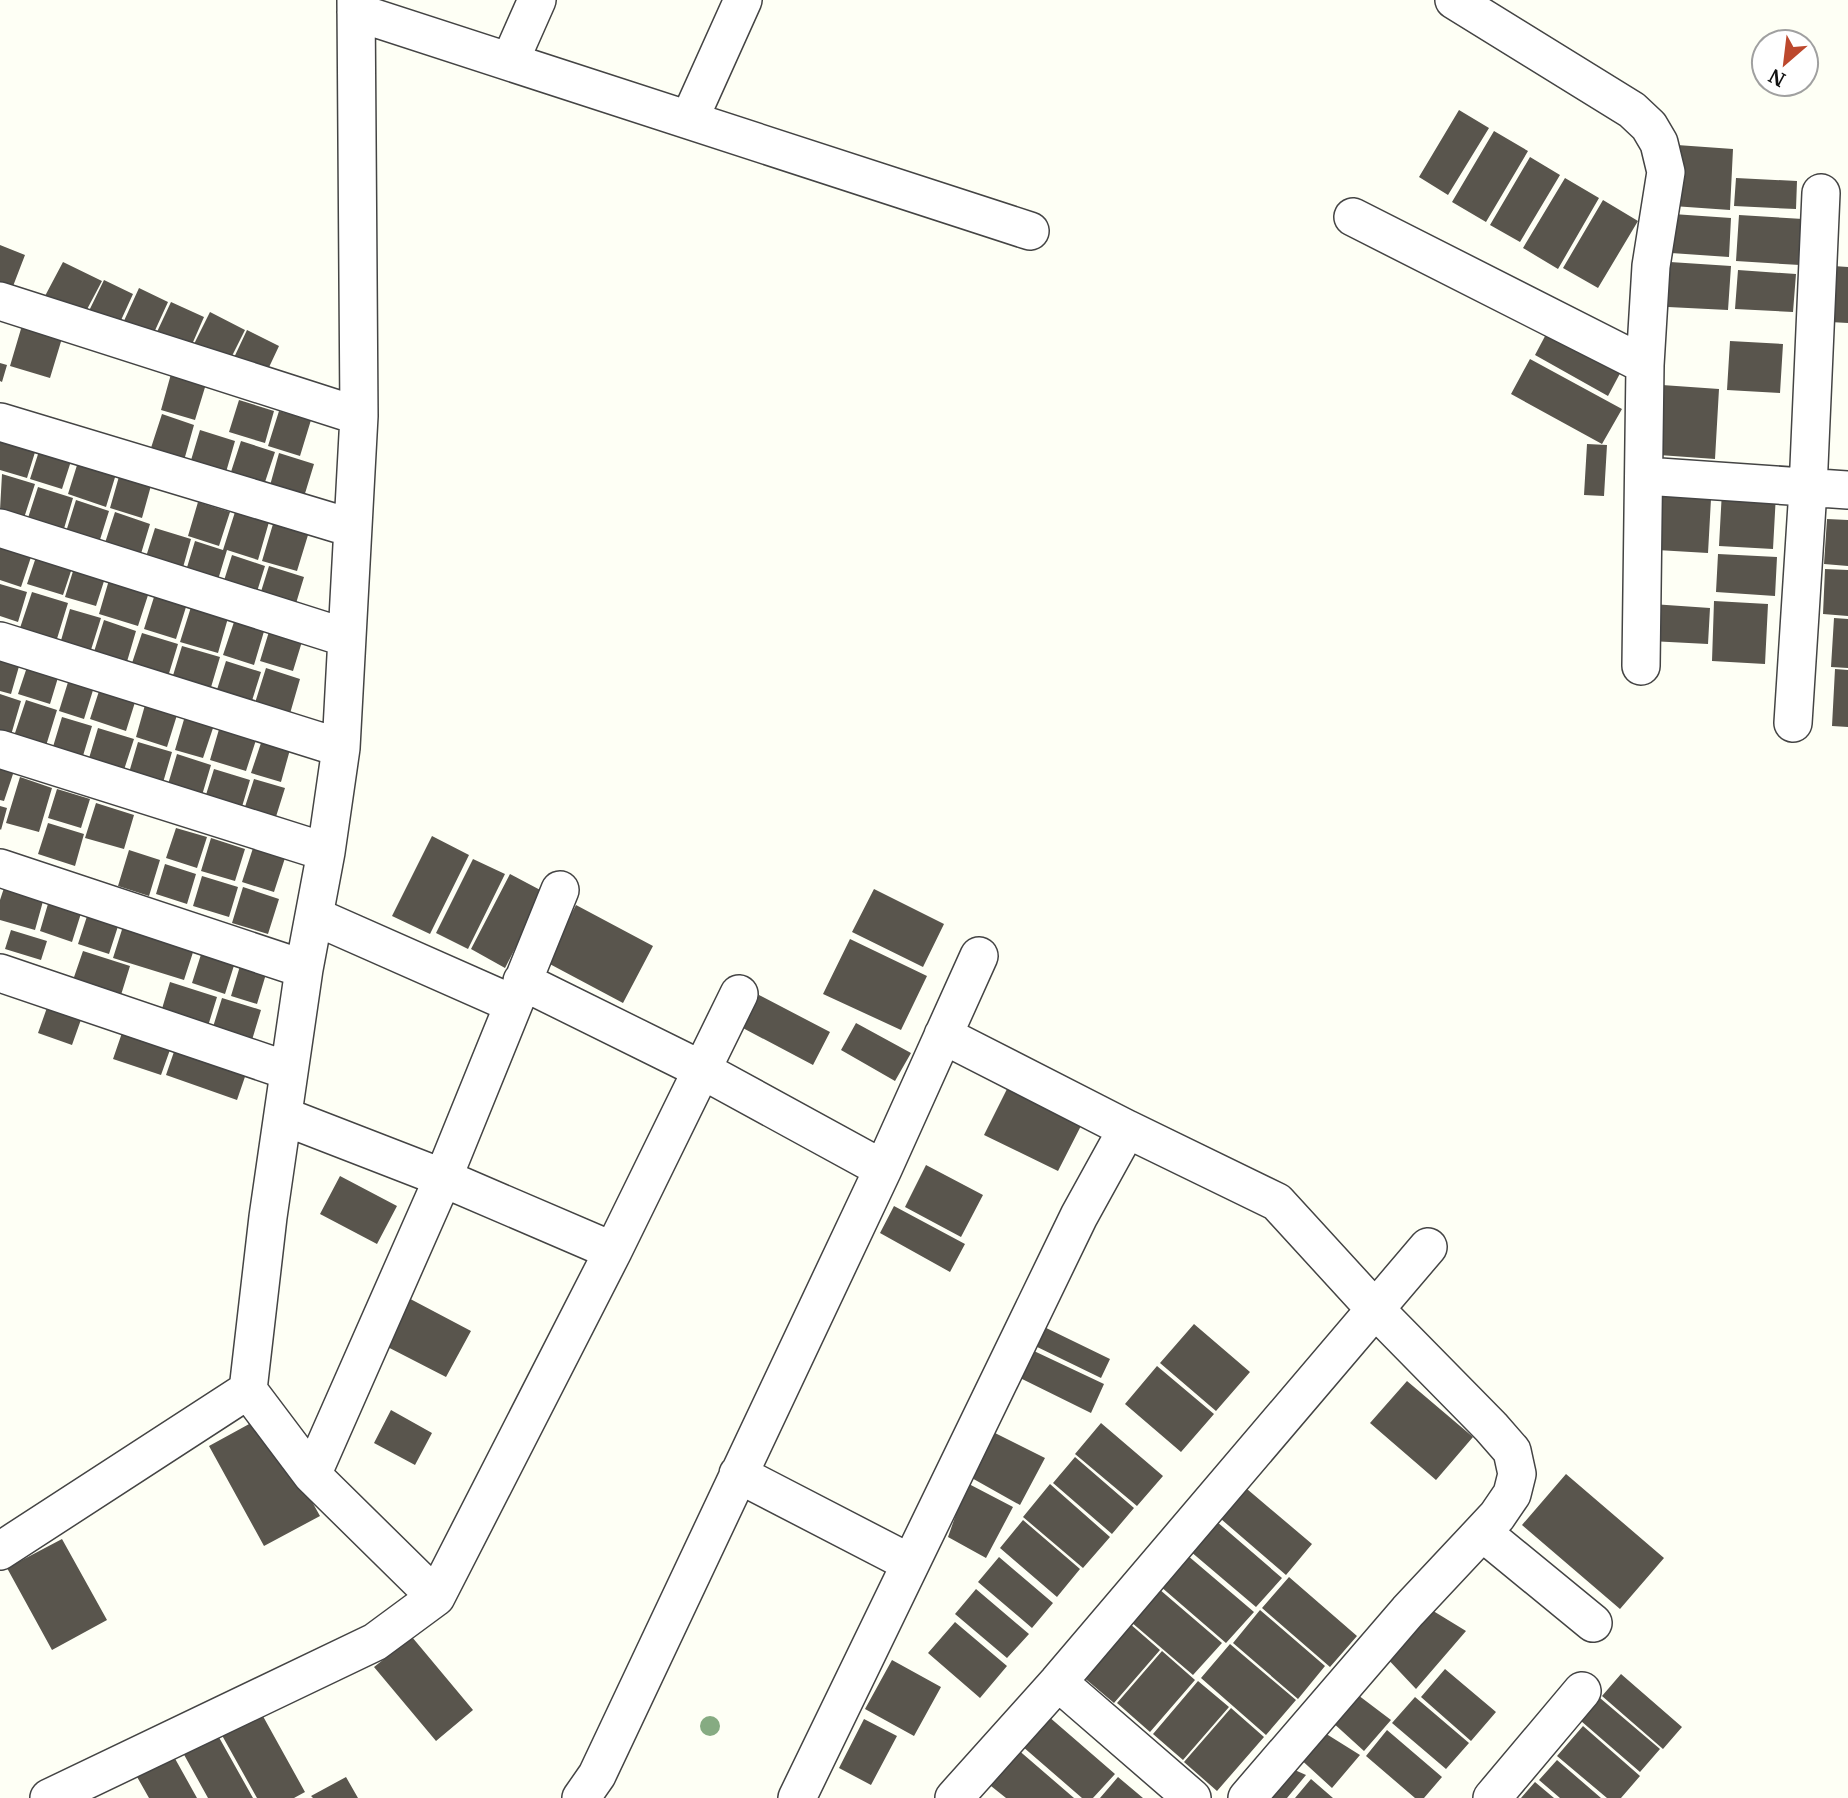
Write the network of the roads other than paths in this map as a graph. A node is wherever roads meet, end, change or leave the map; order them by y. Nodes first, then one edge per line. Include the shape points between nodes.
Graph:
1 (537, 0) edge
2 (743, 0) edge
3 (1454, 0) edge
4 (356, 6) edge
5 (510, 61) junction
6 (689, 120) junction
7 (1821, 193) dead end
8 (1353, 217) dead end
9 (1030, 231) dead end
10 (0, 301) edge
11 (1645, 365) junction
12 (359, 416) junction
13 (0, 422) edge
14 (1645, 476) junction
15 (1808, 489) junction
16 (1848, 490) edge
17 (0, 528) edge
18 (352, 528) junction
19 (347, 638) junction
20 (0, 641) edge
21 (1642, 666) dead end
22 (1793, 723) dead end
23 (0, 748) edge
24 (341, 748) junction
25 (326, 852) junction
26 (0, 868) edge
27 (560, 890) dead end
28 (314, 916) junction
29 (979, 956) dead end
30 (304, 969) junction
31 (0, 973) edge
32 (518, 992) junction
33 (739, 994) dead end
34 (943, 1035) junction
35 (702, 1070) junction
36 (289, 1071) junction
37 (283, 1116) junction
38 (1128, 1129) junction
39 (883, 1168) junction
40 (443, 1178) junction
41 (1428, 1247) dead end
42 (613, 1251) junction
43 (1374, 1308) junction
44 (248, 1390) junction
45 (738, 1474) junction
46 (312, 1475) junction
47 (1482, 1532) junction
48 (0, 1550) edge
49 (908, 1562) junction
50 (436, 1597) junction
51 (1593, 1623) dead end
52 (1058, 1682) junction
53 (1582, 1691) dead end
54 (49, 1798) edge
55 (581, 1798) edge
56 (797, 1798) edge
57 (954, 1798) edge
58 (1192, 1798) edge
59 (1247, 1798) edge
60 (1492, 1798) edge

1 - 5 street
2 - 6 street
3 - 11 street via 1632,110 1659,143 1666,173 1651,266
4 - 5 street
4 - 12 street
5 - 6 street
6 - 9 street
7 - 15 street
8 - 11 street
10 - 12 street
11 - 14 street
12 - 18 street
13 - 18 street
14 - 15 street
14 - 21 street
15 - 16 street
15 - 22 street
17 - 19 street
18 - 19 street
19 - 24 street
20 - 24 street
23 - 25 street
24 - 25 street
25 - 28 street
26 - 30 street
27 - 32 street
28 - 30 street
28 - 32 street
29 - 34 street
30 - 36 street
31 - 36 street
32 - 35 street
32 - 40 street
33 - 35 street
34 - 38 street
34 - 39 street
35 - 39 street
35 - 42 street
36 - 37 street
37 - 40 street
37 - 44 street
38 - 43 street via 1277,1202
38 - 49 street via 1079,1216
39 - 45 street
40 - 42 street
40 - 46 street
41 - 43 street
42 - 50 street
43 - 47 street via 1512,1451 1517,1474 1512,1494
43 - 52 street
44 - 46 street
44 - 48 street
45 - 49 street
45 - 55 street via 597,1774
46 - 50 street
47 - 51 street
47 - 59 street
49 - 56 street
50 - 54 street via 374,1642
52 - 57 street
52 - 58 street
53 - 60 street

